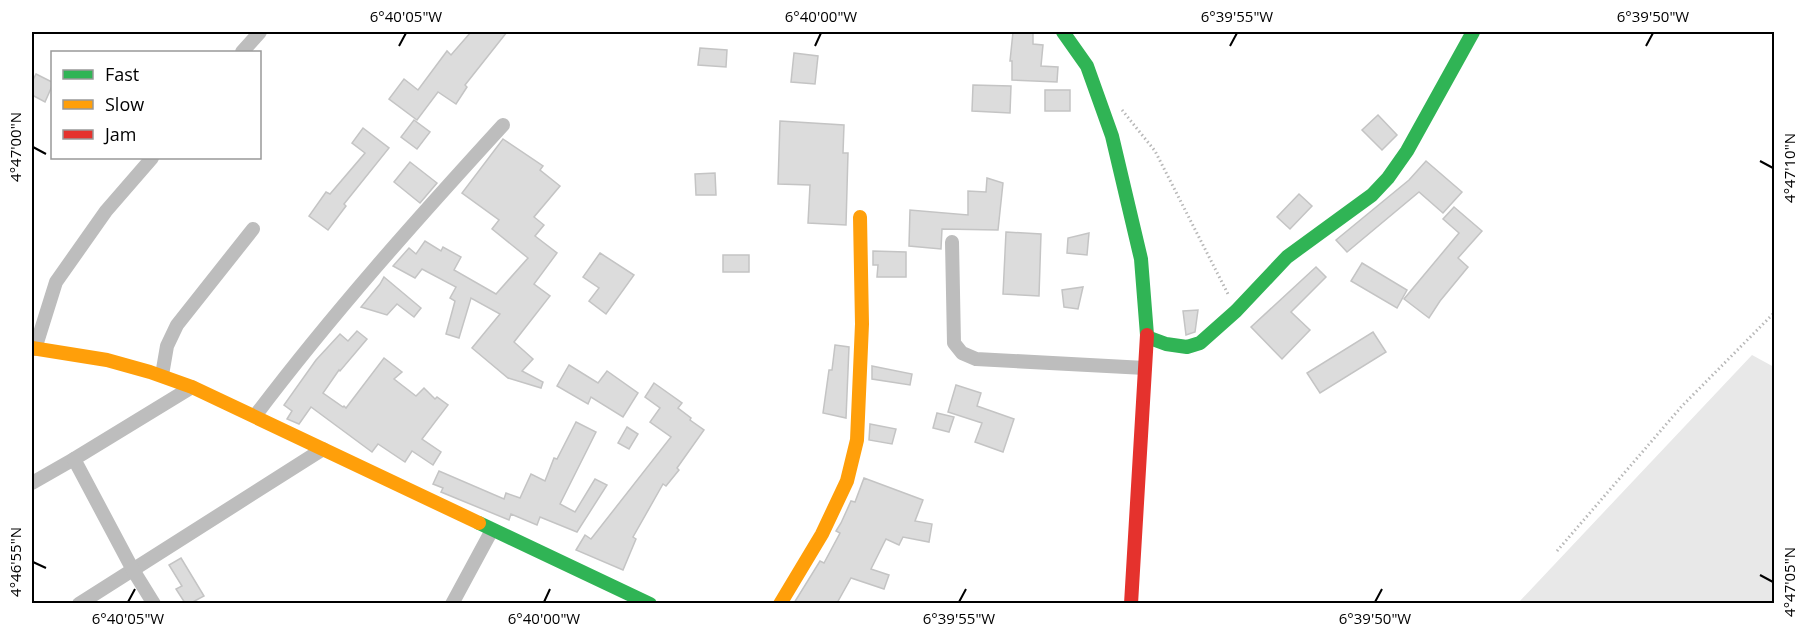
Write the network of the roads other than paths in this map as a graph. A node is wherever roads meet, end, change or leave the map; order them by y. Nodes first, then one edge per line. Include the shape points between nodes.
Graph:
1 (260, 32) edge
2 (1062, 32) edge
3 (1473, 32) edge
4 (243, 51) edge
5 (502, 124) dead end
6 (151, 159) edge
7 (860, 217) dead end
8 (253, 229) dead end
9 (951, 242) dead end
10 (1147, 337) junction
11 (33, 349) edge
12 (1145, 368) junction
13 (162, 375) junction
14 (192, 387) junction
15 (255, 416) junction
16 (323, 449) junction
17 (74, 459) junction
18 (32, 483) edge
19 (492, 530) junction
20 (133, 570) junction
21 (80, 603) edge
22 (154, 603) edge
23 (452, 603) edge
24 (650, 603) edge
25 (780, 603) edge
26 (1131, 603) edge

1 - 4 street
2 - 10 street via 1087,66 1112,136 1141,259
3 - 10 street via 1424,122 1388,178 1372,195 1287,257 1200,343 1187,347
5 - 15 street via 364,281
6 - 11 street via 106,211 56,282
7 - 25 street via 862,324 857,440 848,481 822,534
8 - 13 street via 177,325 167,346
9 - 12 street via 954,343 962,354 976,359
10 - 12 street
11 - 13 street via 80,354
12 - 26 street
13 - 14 street
14 - 15 street
14 - 17 street
15 - 16 street
16 - 19 street
16 - 20 street
17 - 18 street
17 - 20 street
19 - 23 street
19 - 24 street
20 - 21 street
20 - 22 street

